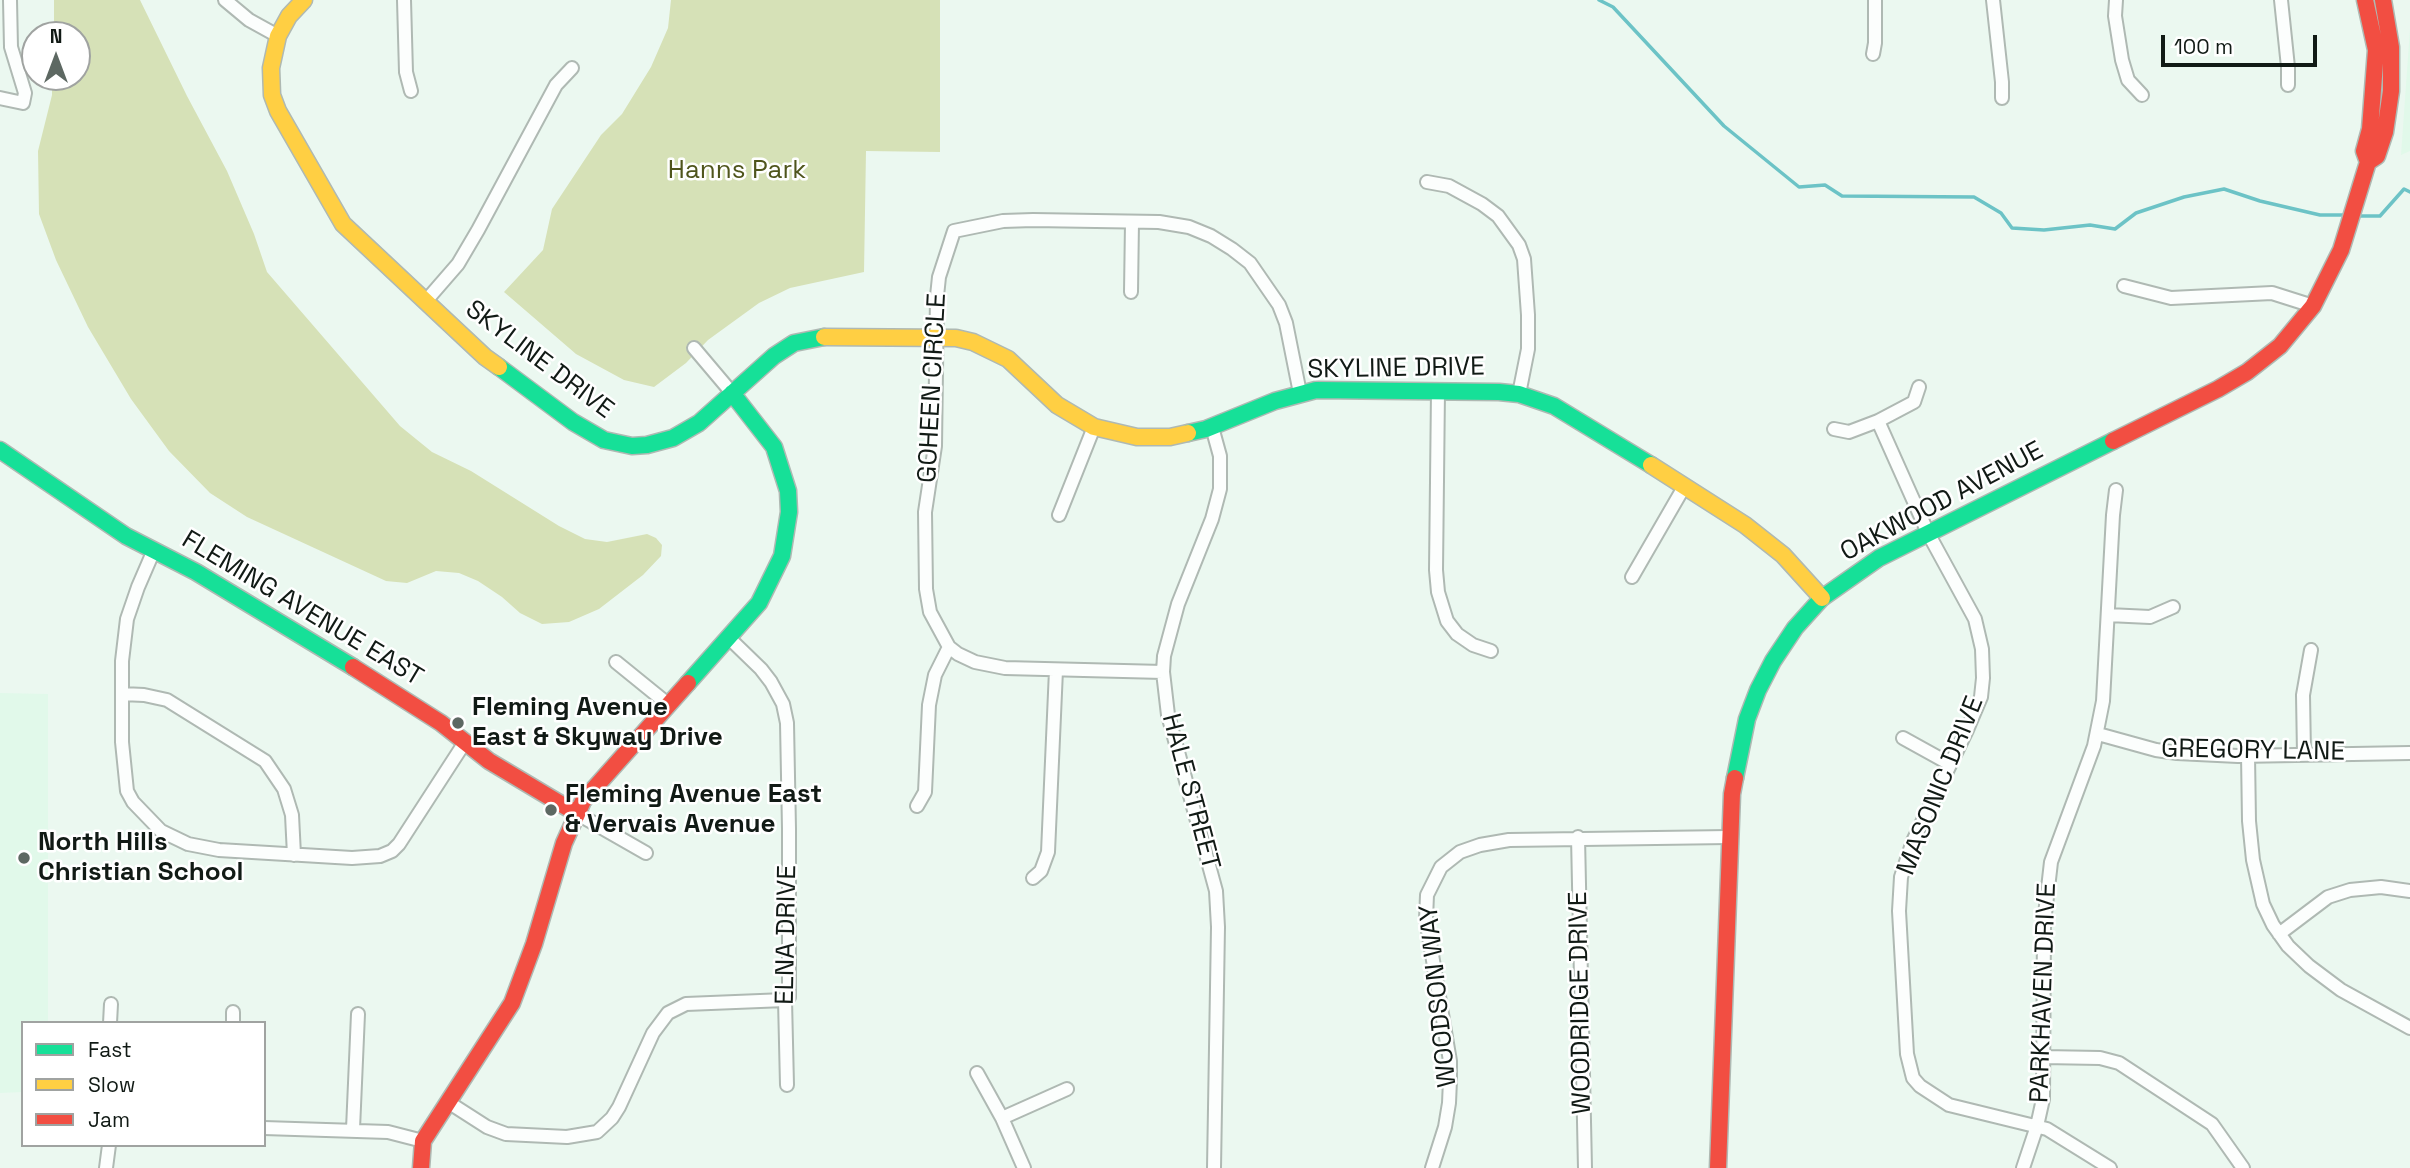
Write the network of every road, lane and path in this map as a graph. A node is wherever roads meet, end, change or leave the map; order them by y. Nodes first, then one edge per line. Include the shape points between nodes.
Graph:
1 (10, 0) edge
2 (225, 0) edge
3 (304, 0) edge
4 (404, 0) edge
5 (1875, 0) edge
6 (1993, 0) edge
7 (2116, 0) edge
8 (2281, 0) edge
9 (2365, 0) edge
10 (2383, 0) edge
11 (278, 36) junction
12 (1873, 54) dead end
13 (572, 68) dead end
14 (2288, 85) dead end
15 (411, 91) dead end
16 (2142, 95) dead end
17 (0, 98) edge
18 (2002, 98) dead end
19 (2368, 162) junction
20 (1427, 183) dead end
21 (1132, 222) junction
22 (2124, 286) dead end
23 (1131, 292) dead end
24 (425, 302) junction
25 (2313, 306) junction
26 (936, 338) junction
27 (694, 348) dead end
28 (1919, 387) dead end
29 (1438, 391) junction
30 (732, 393) junction
31 (1300, 393) junction
32 (1519, 394) junction
33 (1878, 421) junction
34 (1094, 427) junction
35 (1212, 427) junction
36 (1835, 429) dead end
37 (0, 450) edge
38 (1684, 487) junction
39 (2116, 490) dead end
40 (1059, 515) dead end
41 (1928, 533) junction
42 (154, 550) junction
43 (1632, 577) dead end
44 (1822, 598) junction
45 (2173, 607) dead end
46 (2108, 615) junction
47 (729, 638) junction
48 (949, 647) junction
49 (2311, 650) dead end
50 (1491, 651) dead end
51 (616, 662) dead end
52 (1056, 670) junction
53 (1163, 672) junction
54 (122, 694) junction
55 (669, 705) junction
56 (2098, 734) junction
57 (1903, 738) dead end
58 (465, 742) junction
59 (2410, 753) edge
60 (2304, 754) junction
61 (2248, 755) junction
62 (1950, 764) junction
63 (917, 806) dead end
64 (576, 813) junction
65 (1578, 838) junction
66 (1729, 838) junction
67 (646, 853) dead end
68 (294, 855) junction
69 (1033, 878) dead end
70 (2410, 891) edge
71 (2279, 934) junction
72 (785, 1000) junction
73 (111, 1004) dead end
74 (358, 1014) dead end
75 (110, 1021) edge
76 (2410, 1028) edge
77 (2043, 1057) junction
78 (977, 1073) dead end
79 (786, 1085) dead end
80 (1068, 1089) dead end
81 (448, 1102) junction
82 (1002, 1118) junction
83 (2037, 1126) junction
84 (266, 1128) edge
85 (353, 1129) junction
86 (423, 1141) junction
87 (109, 1147) edge
88 (106, 1168) edge
89 (421, 1168) edge
90 (1024, 1168) edge
91 (1214, 1168) edge
92 (1432, 1168) edge
93 (1585, 1168) edge
94 (1718, 1168) edge
95 (2023, 1168) edge
96 (2110, 1168) edge
97 (2242, 1168) edge

1 - 17 street via 12,47 25,93 23,103
2 - 11 street
3 - 11 street, SKYLINE DRIVE
4 - 15 street via 406,72
5 - 12 street
6 - 18 street
7 - 16 street via 2122,60 2128,80
8 - 14 street
9 - 19 street, OAKWOOD AVENUE via 2376,50 2364,151
10 - 19 street, OAKWOOD AVENUE via 2391,47 2391,91 2385,132 2377,156
11 - 24 street, SKYLINE DRIVE via 270,79 278,111 343,224
13 - 24 street via 556,85 458,264
19 - 25 street, OAKWOOD AVENUE via 2341,250
20 - 32 street via 1449,186 1482,204 1498,216 1519,245 1527,282 1528,349
21 - 23 street
21 - 26 street, GOHEEN CIRCLE via 1003,221 954,231 939,277
21 - 31 street, GOHEEN CIRCLE via 1189,227 1233,248 1250,263 1286,323
22 - 25 street via 2171,298 2272,293
24 - 30 street, SKYLINE DRIVE via 485,357 590,434 615,444 647,445 673,438 699,424
25 - 41 street, OAKWOOD AVENUE via 2280,346 2247,372
26 - 30 street, SKYLINE DRIVE via 808,339 774,356
26 - 34 street, SKYLINE DRIVE via 973,342 996,351 1058,405
26 - 48 street, GOHEEN CIRCLE via 934,446 925,512 926,589 930,612
27 - 30 street
28 - 33 street via 1914,402
29 - 31 street, SKYLINE DRIVE
29 - 32 street, SKYLINE DRIVE
29 - 50 street via 1438,592 1447,621 1457,634
30 - 47 street via 774,447 788,491 789,512 782,556 771,581
31 - 35 street, SKYLINE DRIVE
32 - 38 street, SKYLINE DRIVE via 1570,414
33 - 36 street via 1849,432
33 - 41 street, MASONIC DRIVE
34 - 35 street, SKYLINE DRIVE via 1153,437
34 - 40 street
35 - 53 street, HALE STREET via 1220,456 1220,489 1178,604
37 - 42 street, FLEMING AVENUE EAST via 125,536
38 - 43 street
38 - 44 street, SKYLINE DRIVE via 1765,540
39 - 46 street, PARKHAVEN DRIVE
41 - 44 street, OAKWOOD AVENUE via 1879,558
41 - 62 street, MASONIC DRIVE via 1975,619 1982,649 1980,697
42 - 54 street via 127,619
42 - 58 street, FLEMING AVENUE EAST via 406,699
44 - 66 street, OAKWOOD AVENUE via 1773,661 1746,719
45 - 46 street via 2150,617
46 - 56 street, PARKHAVEN DRIVE
47 - 55 street
47 - 72 street, ELNA DRIVE via 771,682 787,723 789,997
48 - 52 street via 975,662
48 - 63 street via 935,675 925,792
49 - 60 street via 2303,695
51 - 55 street
52 - 53 street
52 - 69 street via 1048,852
53 - 91 street, HALE STREET via 1168,715 1216,891
54 - 68 street via 167,701 265,761 284,789 292,814
54 - 68 street via 127,790 161,831 188,844 219,850
55 - 64 street
56 - 61 street, GREGORY LANE via 2156,750
56 - 77 street, PARKHAVEN DRIVE via 2051,862 2044,923
57 - 62 street
58 - 64 street, FLEMING AVENUE EAST via 513,777
58 - 68 street via 392,851 352,858
59 - 60 street, GREGORY LANE
60 - 61 street, GREGORY LANE
61 - 71 street via 2249,821 2257,883
62 - 83 street, MASONIC DRIVE via 1901,877 1907,1054 1913,1078 1934,1097 1968,1111
64 - 67 street
64 - 81 street via 512,1003
65 - 66 street, WOODSON WAY
65 - 92 street, WOODSON WAY via 1480,845 1460,852 1433,880 1426,919 1450,1080 1447,1115
65 - 93 street, WOODRIDGE DRIVE
66 - 94 street, OAKWOOD AVENUE
70 - 71 street via 2364,887 2329,897
71 - 76 street via 2309,966 2341,990
72 - 79 street, ELNA DRIVE
72 - 81 street via 686,1004 668,1013 653,1033 619,1107 597,1132 567,1137 506,1134
73 - 75 street
74 - 85 street
77 - 83 street, PARKHAVEN DRIVE via 2043,1099
77 - 97 street via 2119,1063 2212,1124
78 - 82 street
80 - 82 street
81 - 86 street
82 - 90 street
83 - 95 street, PARKHAVEN DRIVE
83 - 96 street, MASONIC DRIVE
84 - 85 street
85 - 86 street
86 - 89 street
87 - 88 street

